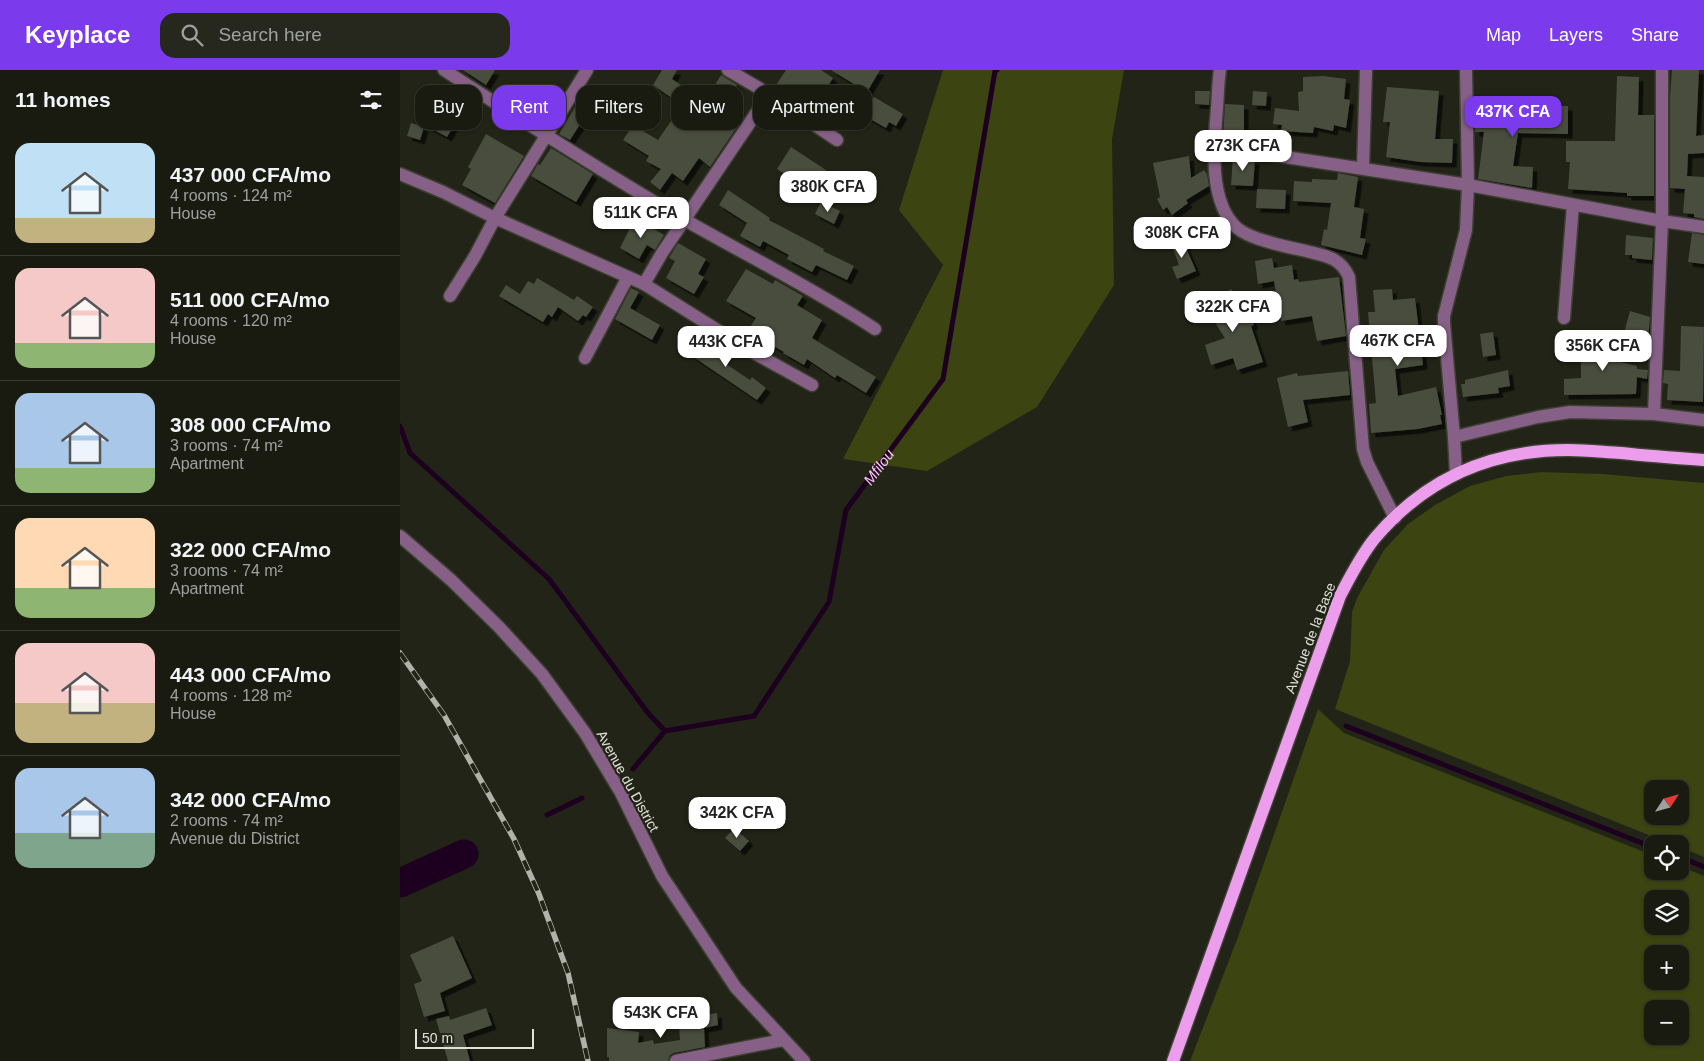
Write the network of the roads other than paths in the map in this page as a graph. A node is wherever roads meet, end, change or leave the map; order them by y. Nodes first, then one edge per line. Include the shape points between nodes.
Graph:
1 (444, 70) edge
2 (587, 70) edge
3 (728, 70) edge
4 (1220, 70) edge
5 (1366, 70) edge
6 (1466, 70) edge
7 (1662, 70) edge
8 (754, 85) edge
9 (753, 118) edge
10 (822, 130) edge
11 (546, 136) junction
12 (837, 140) dead end
13 (1214, 146) junction
14 (1363, 168) junction
15 (400, 174) edge
16 (1468, 185) junction
17 (1573, 204) junction
18 (495, 218) junction
19 (686, 220) junction
20 (1662, 221) junction
21 (1704, 227) edge
22 (628, 277) junction
23 (644, 284) junction
24 (450, 296) dead end
25 (1564, 318) dead end
26 (875, 329) dead end
27 (585, 358) dead end
28 (812, 385) dead end
29 (1654, 414) junction
30 (1704, 420) edge
31 (1454, 437) junction
32 (1704, 460) edge
33 (1456, 474) junction
34 (1395, 518) junction
35 (400, 536) edge
36 (783, 1040) junction
37 (676, 1061) edge
38 (804, 1061) edge
39 (1173, 1061) edge

1 - 11 street
2 - 11 street
3 - 8 street
4 - 13 street
5 - 14 street
6 - 16 street
7 - 20 street
9 - 19 street
10 - 12 street
11 - 18 street
11 - 19 street
13 - 14 street
13 - 34 street via 1220,201 1226,215 1238,229 1270,242 1331,258 1341,263 1350,277 1366,462
14 - 16 street
15 - 18 street
16 - 17 street
16 - 31 street via 1466,230 1444,316
17 - 20 street
17 - 25 street
18 - 22 street
18 - 24 street
19 - 23 street
19 - 26 street via 797,281
20 - 21 street
20 - 29 street
22 - 23 street
22 - 27 street
23 - 28 street
29 - 30 street
29 - 31 street via 1570,412
31 - 33 street
32 - 33 main road, Avenue de la Base via 1557,450 1504,456
33 - 34 main road, Avenue de la Base via 1420,496
34 - 39 main road, Avenue de la Base via 1374,539 1340,596
35 - 36 street, Avenue du District via 493,620 542,674 621,793 662,876 736,988
36 - 37 street
36 - 38 street, Avenue du District

